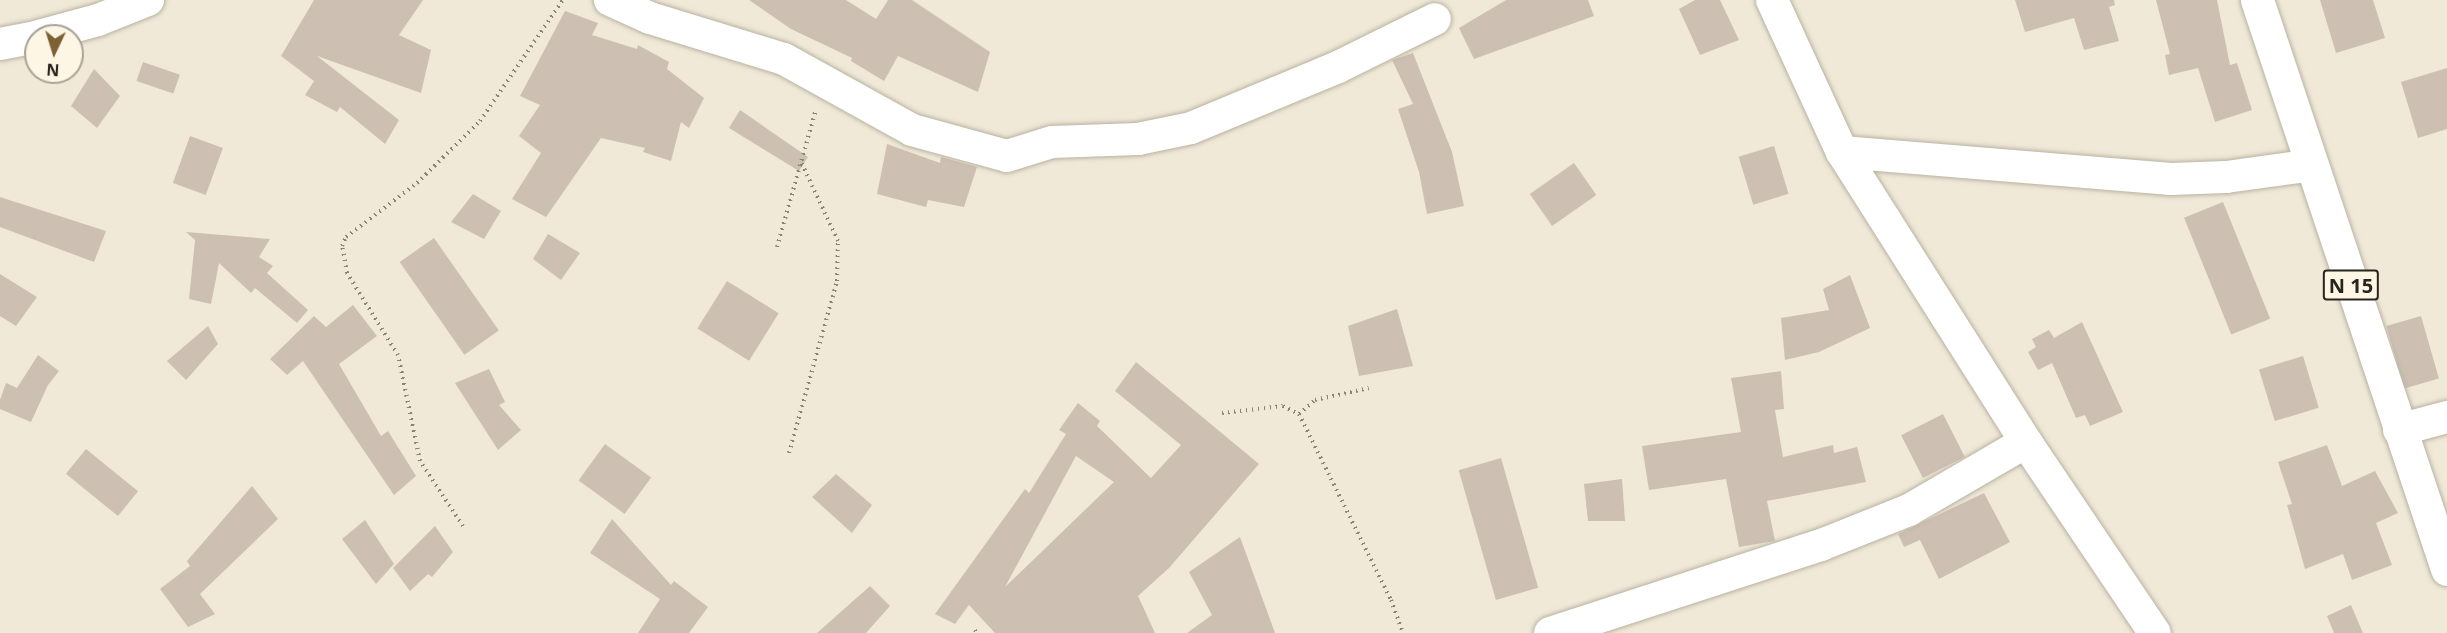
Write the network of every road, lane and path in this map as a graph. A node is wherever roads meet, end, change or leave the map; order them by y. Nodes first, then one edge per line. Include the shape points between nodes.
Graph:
1 (148, 0) edge
2 (563, 0) edge
3 (610, 0) edge
4 (1772, 0) edge
5 (2257, 0) edge
6 (1436, 19) dead end
7 (83, 24) edge
8 (24, 39) edge
9 (0, 44) edge
10 (824, 79) junction
11 (1842, 152) junction
12 (801, 162) junction
13 (2312, 165) junction
14 (777, 247) dead end
15 (1369, 388) dead end
16 (1222, 413) dead end
17 (1299, 414) junction
18 (2447, 417) edge
19 (2399, 430) junction
20 (2026, 442) junction
21 (789, 453) dead end
22 (463, 526) dead end
23 (2447, 569) edge
24 (1403, 633) edge
25 (1550, 633) edge
26 (2155, 633) edge

1 - 7 street
2 - 22 path via 480,121 417,183 346,237 342,246 347,273 398,355 420,461
3 - 10 street via 650,18 784,58
4 - 11 street
5 - 13 highway, N 15
6 - 10 street via 1338,67 1191,128 1138,140 1052,142 1007,156 912,130
8 - 9 street
10 - 12 path
11 - 13 street via 2171,179 2226,177
11 - 20 street
12 - 14 path
12 - 21 path via 838,242 837,281
13 - 19 highway, N 15
15 - 17 path via 1315,399
16 - 17 path via 1283,406
17 - 24 path via 1391,600
18 - 19 street
19 - 23 highway, N 15
20 - 25 street via 1909,510
20 - 26 street

